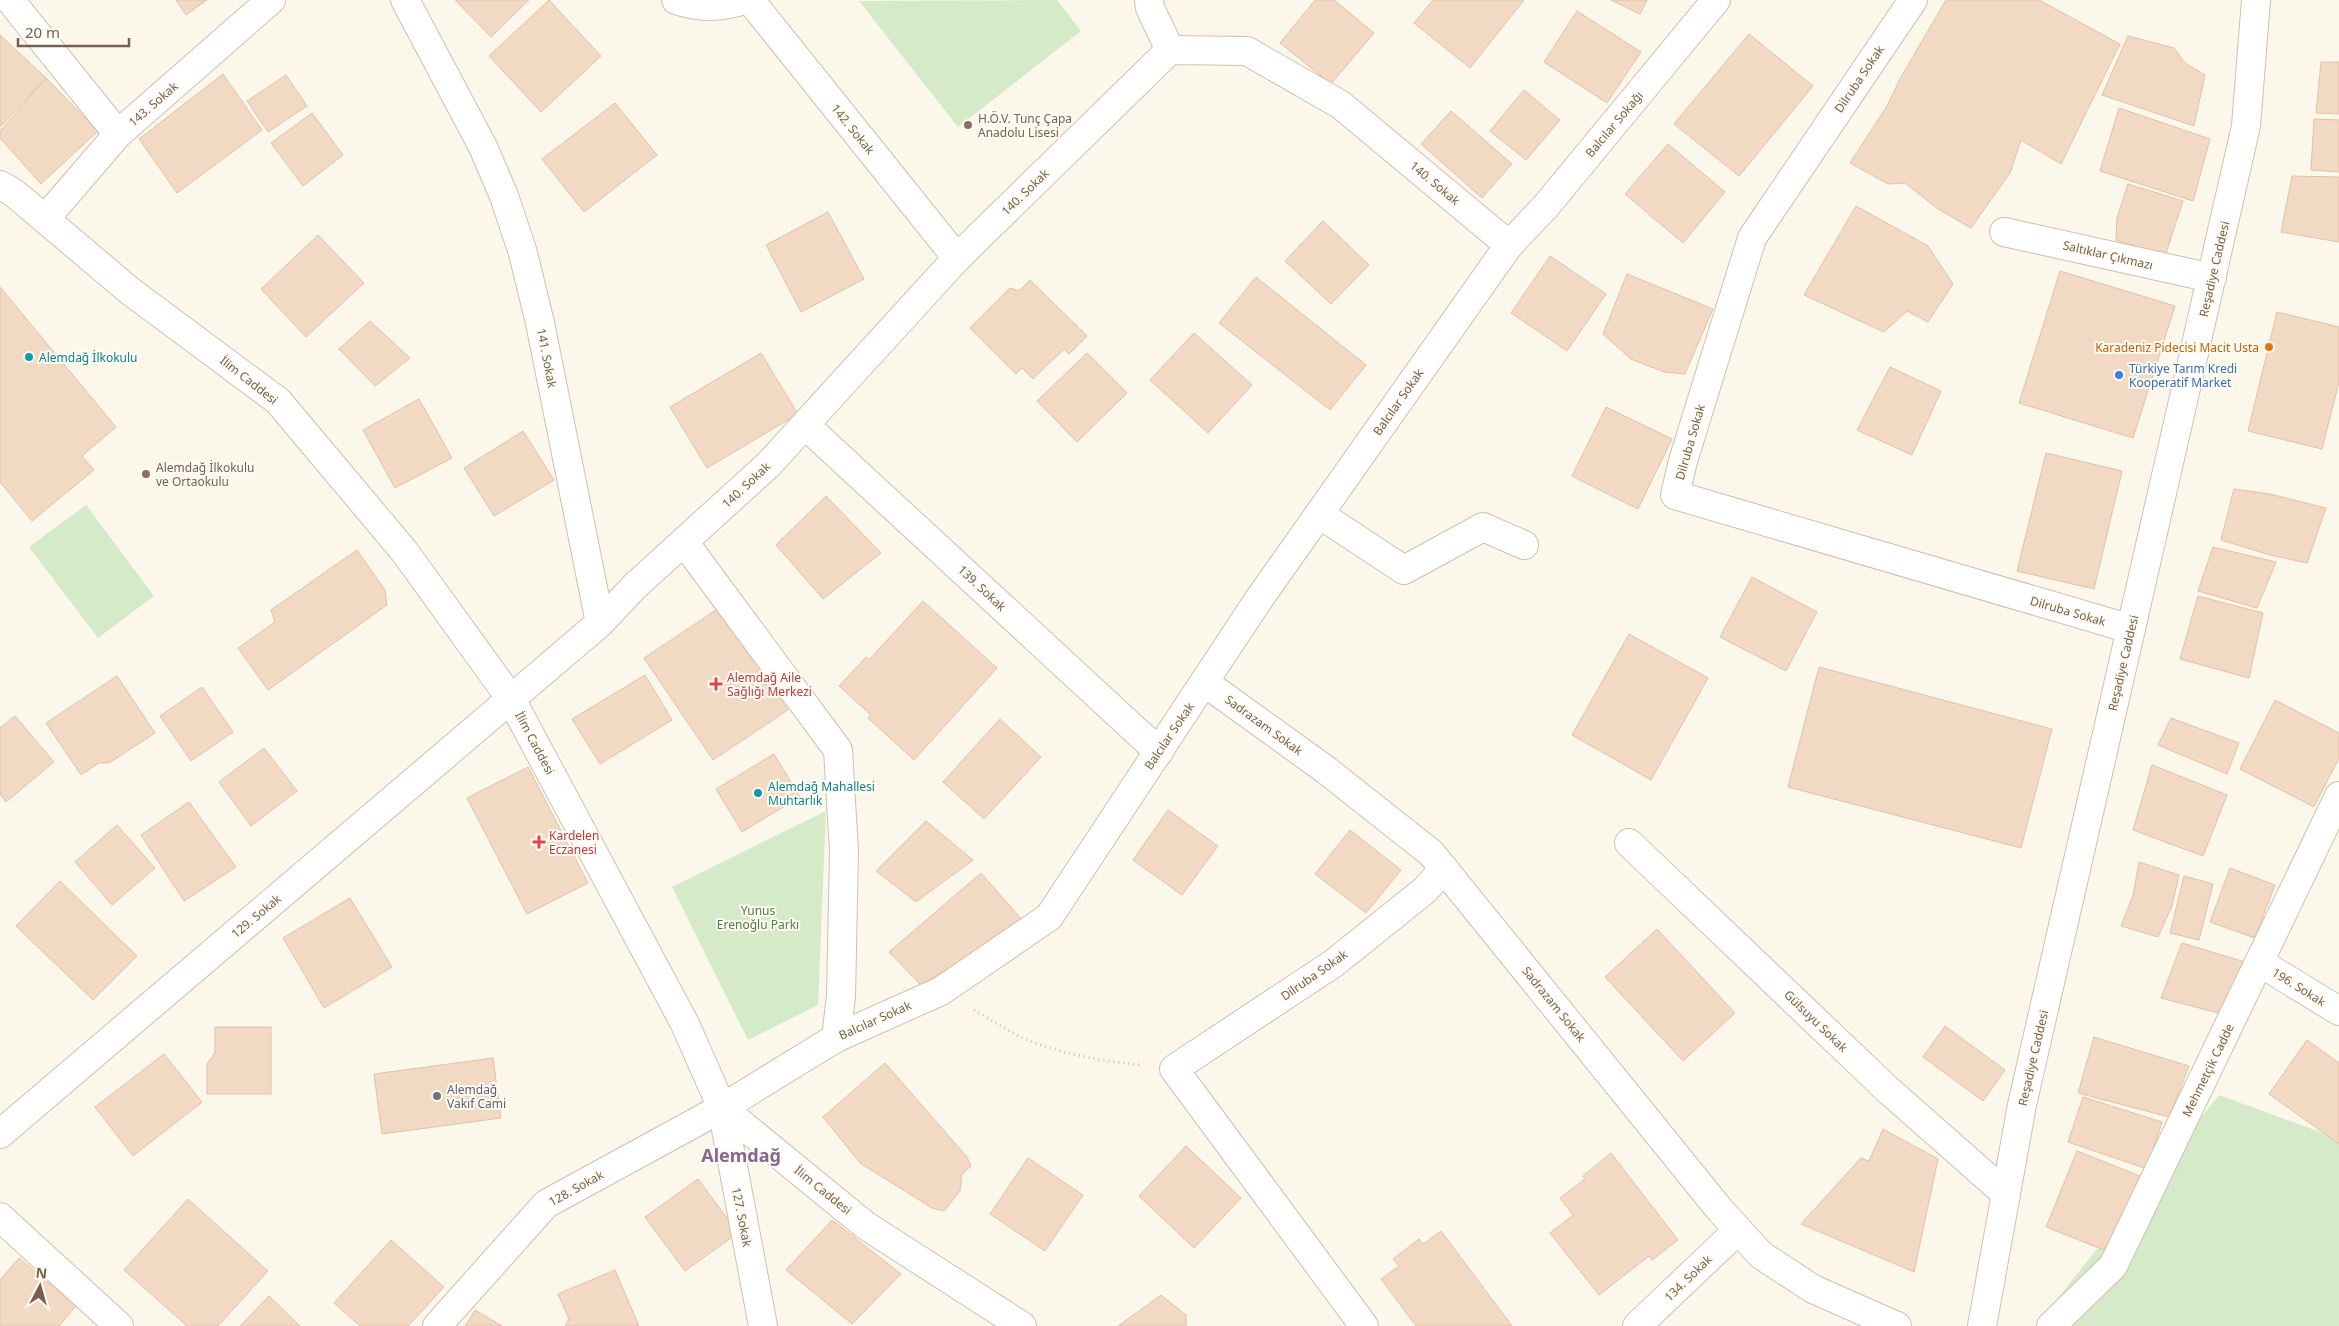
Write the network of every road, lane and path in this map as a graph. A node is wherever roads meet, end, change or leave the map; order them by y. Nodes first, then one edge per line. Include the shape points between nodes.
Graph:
1 (10, 0) edge
2 (271, 0) edge
3 (405, 0) edge
4 (676, 0) edge
5 (744, 0) edge
6 (750, 0) edge
7 (1149, 0) edge
8 (1716, 0) edge
9 (1913, 0) edge
10 (2256, 0) edge
11 (1170, 50) junction
12 (118, 134) junction
13 (0, 185) edge
14 (46, 219) junction
15 (2004, 232) dead end
16 (1509, 245) junction
17 (957, 258) junction
18 (2212, 278) junction
19 (805, 425) junction
20 (1319, 514) junction
21 (684, 542) junction
22 (1524, 545) dead end
23 (600, 623) junction
24 (2131, 629) junction
25 (1204, 682) junction
26 (511, 698) junction
27 (1158, 752) junction
28 (2339, 796) edge
29 (1629, 843) dead end
30 (1444, 869) junction
31 (2259, 962) junction
32 (941, 991) junction
33 (2339, 1011) edge
34 (836, 1038) junction
35 (1174, 1069) junction
36 (722, 1108) junction
37 (0, 1134) edge
38 (2006, 1194) junction
39 (0, 1217) edge
40 (1738, 1230) junction
41 (119, 1326) edge
42 (437, 1326) edge
43 (762, 1326) edge
44 (1022, 1326) edge
45 (1364, 1326) edge
46 (1637, 1326) edge
47 (1897, 1326) edge
48 (1982, 1326) edge
49 (2051, 1326) edge

1 - 12 street
2 - 12 street, 143. Sokak
3 - 23 street, 141. Sokak via 483,147 524,253
4 - 5 street via 703,7
6 - 17 street, 142. Sokak
7 - 11 street
8 - 16 street, Balcılar Sokağı via 1546,206
9 - 24 street, Dilruba Sokak via 1752,238 1675,495
10 - 18 street, Reşadiye Caddesi via 2246,126
11 - 16 street, 140. Sokak via 1247,51 1333,100
11 - 17 street, 140. Sokak
12 - 14 street, 143. Sokak
13 - 14 street, İlim Caddesi via 14,192
14 - 26 street, İlim Caddesi via 130,291 278,401 404,551
15 - 18 street, Saltıklar Çıkmazı
16 - 20 street, Balcılar Sokak
17 - 19 street, 140. Sokak
18 - 24 street, Reşadiye Caddesi
19 - 21 street, 140. Sokak via 769,464
19 - 27 street, 139. Sokak
20 - 22 street via 1404,570 1483,527
20 - 25 street, Balcılar Sokak
21 - 23 street, 140. Sokak
21 - 34 street via 838,750 844,851 841,996
23 - 26 street
24 - 38 street, Reşadiye Caddesi via 2022,1105
25 - 27 street, Balcılar Sokak
25 - 30 street, Sadrazam Sokak via 1326,770 1431,853
26 - 36 street, İlim Caddesi via 685,1024
26 - 37 street, 129. Sokak
27 - 32 street, Balcılar Sokak via 1049,917
28 - 31 street, Mehmetçik Cadde
29 - 38 street, Gülsuyu Sokak via 1887,1089
30 - 35 street, Dilruba Sokak via 1425,890 1334,963
30 - 40 street, Sadrazam Sokak
31 - 33 street, 196. Sokak
31 - 49 street, Mehmetçik Cadde via 2113,1266
32 - 34 street, Balcılar Sokak
32 - 35 path via 1021,1037 1055,1049 1109,1061
34 - 36 street, Balcılar Sokak
35 - 45 street
36 - 42 street, 128. Sokak via 546,1204
36 - 43 street, 127. Sokak
36 - 44 street, İlim Caddesi via 865,1225
38 - 48 street, Reşadiye Caddesi
39 - 41 street
40 - 46 street, 134. Sokak
40 - 47 street, Sadrazam Sokak via 1761,1255 1813,1289

